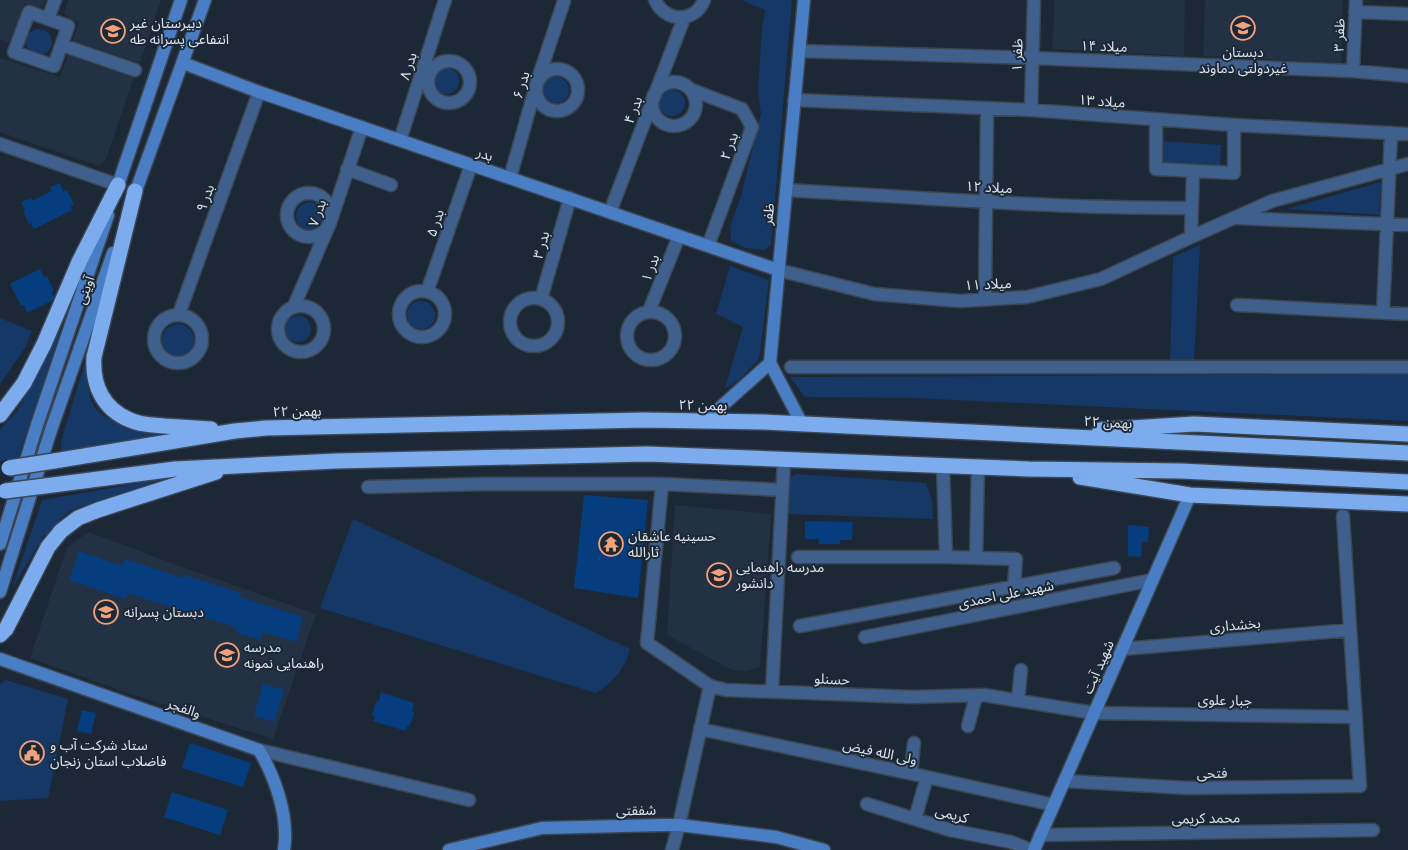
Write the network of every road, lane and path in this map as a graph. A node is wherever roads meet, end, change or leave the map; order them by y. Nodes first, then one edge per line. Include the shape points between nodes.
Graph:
1 (55, 0) edge
2 (181, 0) edge
3 (205, 0) edge
4 (445, 0) edge
5 (563, 0) edge
6 (574, 0) edge
7 (656, 0) edge
8 (704, 0) edge
9 (804, 0) edge
10 (1034, 0) edge
11 (1355, 6) edge
12 (1408, 14) edge
13 (684, 18) junction
14 (48, 19) junction
15 (62, 45) junction
16 (799, 52) junction
17 (1032, 58) junction
18 (183, 64) junction
19 (136, 70) dead end
20 (1353, 71) junction
21 (1408, 76) edge
22 (692, 90) junction
23 (259, 92) junction
24 (653, 97) junction
25 (794, 100) junction
26 (987, 108) junction
27 (1031, 110) junction
28 (1156, 120) junction
29 (1234, 125) junction
30 (362, 127) junction
31 (1391, 133) junction
32 (1408, 134) edge
33 (400, 140) junction
34 (0, 144) edge
35 (1408, 164) edge
36 (472, 165) junction
37 (348, 169) junction
38 (1389, 170) junction
39 (1193, 171) junction
40 (510, 178) junction
41 (118, 185) junction
42 (391, 186) dead end
43 (786, 190) junction
44 (135, 191) junction
45 (570, 198) junction
46 (986, 202) junction
47 (1192, 208) junction
48 (610, 212) junction
49 (1233, 218) junction
50 (1387, 224) junction
51 (1408, 225) edge
52 (679, 236) junction
53 (1191, 236) junction
54 (708, 246) junction
55 (778, 270) junction
56 (427, 292) dead end
57 (541, 299) dead end
58 (985, 299) junction
59 (1237, 305) dead end
60 (294, 306) dead end
61 (649, 312) dead end
62 (1383, 313) junction
63 (179, 314) dead end
64 (1408, 314) edge
65 (770, 363) junction
66 (791, 367) dead end
67 (1408, 367) edge
68 (0, 415) edge
69 (705, 421) junction
70 (802, 424) junction
71 (235, 431) junction
72 (1023, 434) junction
73 (1408, 434) edge
74 (1408, 453) edge
75 (784, 460) junction
76 (237, 465) junction
77 (943, 466) junction
78 (978, 467) junction
79 (5, 468) edge
80 (1029, 469) junction
81 (1408, 482) edge
82 (662, 484) junction
83 (368, 487) dead end
84 (782, 490) junction
85 (3, 492) edge
86 (1190, 496) junction
87 (1408, 504) edge
88 (1343, 516) dead end
89 (0, 544) edge
90 (798, 557) dead end
91 (946, 557) junction
92 (976, 558) junction
93 (1114, 568) dead end
94 (1152, 580) junction
95 (1014, 587) junction
96 (0, 592) edge
97 (800, 626) dead end
98 (1350, 630) junction
99 (0, 635) edge
100 (865, 637) dead end
101 (1122, 649) junction
102 (0, 659) edge
103 (1021, 670) dead end
104 (710, 686) junction
105 (772, 692) junction
106 (976, 696) junction
107 (1018, 700) junction
108 (1094, 713) junction
109 (1356, 717) junction
110 (968, 726) dead end
111 (700, 729) junction
112 (914, 743) dead end
113 (259, 750) junction
114 (911, 773) junction
115 (927, 777) junction
116 (1064, 781) junction
117 (469, 800) dead end
118 (867, 804) dead end
119 (1054, 805) junction
120 (915, 819) junction
121 (679, 825) junction
122 (1372, 830) dead end
123 (1040, 835) junction
124 (481, 846) edge
125 (284, 850) edge
126 (449, 850) edge
127 (672, 850) edge
128 (824, 850) edge
129 (1032, 850) edge

1 - 14 street
2 - 41 street, آوینی
3 - 18 street, آوینی
4 - 33 street, بدر ۸ via 426,70
5 - 6 street
5 - 40 street, بدر ۶
7 - 13 street via 667,14
8 - 13 street via 699,10
9 - 16 street, ظفر
10 - 17 street, ظفر ۱
11 - 12 street
11 - 20 street, ظفر ۳
13 - 24 street, بدر ۴
14 - 15 street via 68,26
14 - 15 street via 28,12 14,52 54,66
15 - 19 street
16 - 17 street, میلاد ۱۴
16 - 25 street, ظفر
17 - 20 street, میلاد ۱۴
17 - 27 street, ظفر ۱
18 - 23 street, بدر
18 - 44 street, آوینی
20 - 21 street, میلاد ۱۴
22 - 24 street via 673,82 665,84
22 - 24 street via 695,111 680,125 672,126 659,120 652,108
22 - 54 street, بدر ۲ via 742,109 752,127
23 - 30 street, بدر
23 - 63 street, بدر ۹
24 - 48 street, بدر ۴
25 - 26 street, میلاد ۱۳
25 - 43 street, ظفر
26 - 27 street, میلاد ۱۳
26 - 46 street
27 - 28 street, میلاد ۱۳
28 - 29 street, میلاد ۱۳
28 - 39 street via 1156,169
29 - 31 street, میلاد ۱۳
29 - 39 street via 1234,173
30 - 33 street, بدر
30 - 37 street, بدر ۷
31 - 32 street, میلاد ۱۳
31 - 38 street
33 - 36 street, بدر
34 - 41 street
35 - 38 street
36 - 40 street, بدر
36 - 56 street, بدر ۵
37 - 42 street
37 - 60 street, بدر ۷ via 330,223
38 - 49 street via 1272,201
38 - 50 street
39 - 47 street
40 - 45 street, بدر
41 - 68 highway via 24,383
41 - 89 street, آوینی
43 - 46 street, میلاد ۱۲
43 - 55 street, ظفر
44 - 71 highway via 94,357 96,385 116,413 131,421
44 - 96 street, آوینی via 51,430
45 - 48 street, بدر
45 - 57 street, بدر ۳
46 - 47 street, میلاد ۱۲
46 - 58 street
47 - 53 street
48 - 52 street, بدر
49 - 50 street
49 - 53 street
50 - 51 street
50 - 62 street
52 - 54 street, بدر
52 - 61 street, بدر ۱
53 - 58 street, میلاد ۱۱ via 1101,279 1027,296
54 - 55 street, بدر
55 - 58 street, میلاد ۱۱ via 874,294 960,301
55 - 65 street, ظفر
59 - 62 street
62 - 64 street
65 - 69 street
65 - 70 street
66 - 67 street
69 - 70 highway, ۲۲ بهمن
69 - 71 highway, ۲۲ بهمن via 624,420
70 - 72 highway, ۲۲ بهمن
71 - 79 highway, ۲۲ بهمن, bridge
72 - 73 highway via 1194,424
72 - 74 highway, ۲۲ بهمن
75 - 76 highway via 647,454
75 - 77 highway
75 - 84 street
76 - 85 highway, bridge via 175,468
76 - 99 highway via 78,518 48,547
77 - 78 highway
77 - 91 street
78 - 80 highway
78 - 92 street
80 - 81 highway via 1182,471
80 - 86 highway
82 - 83 street
82 - 84 street
82 - 104 street via 647,643
84 - 105 street
86 - 87 highway
86 - 94 street, شهید آیت
88 - 98 street
90 - 91 street
91 - 92 street
92 - 95 street via 1016,559
93 - 95 street
94 - 100 street, شهید علی احمدی
94 - 101 street, شهید آیت
95 - 97 street
98 - 101 street, بخشداری
98 - 109 street
101 - 108 street, شهید آیت
102 - 113 street, والفجر
103 - 107 street
104 - 105 street, حسنلو
104 - 111 street
105 - 106 street, حسنلو
106 - 107 street, حسنلو
106 - 110 street
107 - 108 street, حسنلو
108 - 109 street, جبار علوی
108 - 116 street, شهید آیت
109 - 116 street, فتحی via 1360,786 1188,788
111 - 114 street, ولی الله فیض
111 - 121 street
112 - 114 street
113 - 117 street
113 - 125 street via 282,808
114 - 115 street, ولی الله فیض
115 - 119 street, ولی الله فیض
115 - 120 street
116 - 119 street, شهید آیت
118 - 120 street, کریمی
119 - 123 street, شهید آیت
120 - 129 street, کریمی
121 - 124 street, شفقتی via 542,828
121 - 127 street
121 - 128 street, شفقتی via 776,837
122 - 123 street, محمد کریمی
123 - 129 street, شهید آیت
124 - 126 street, شفقتی

